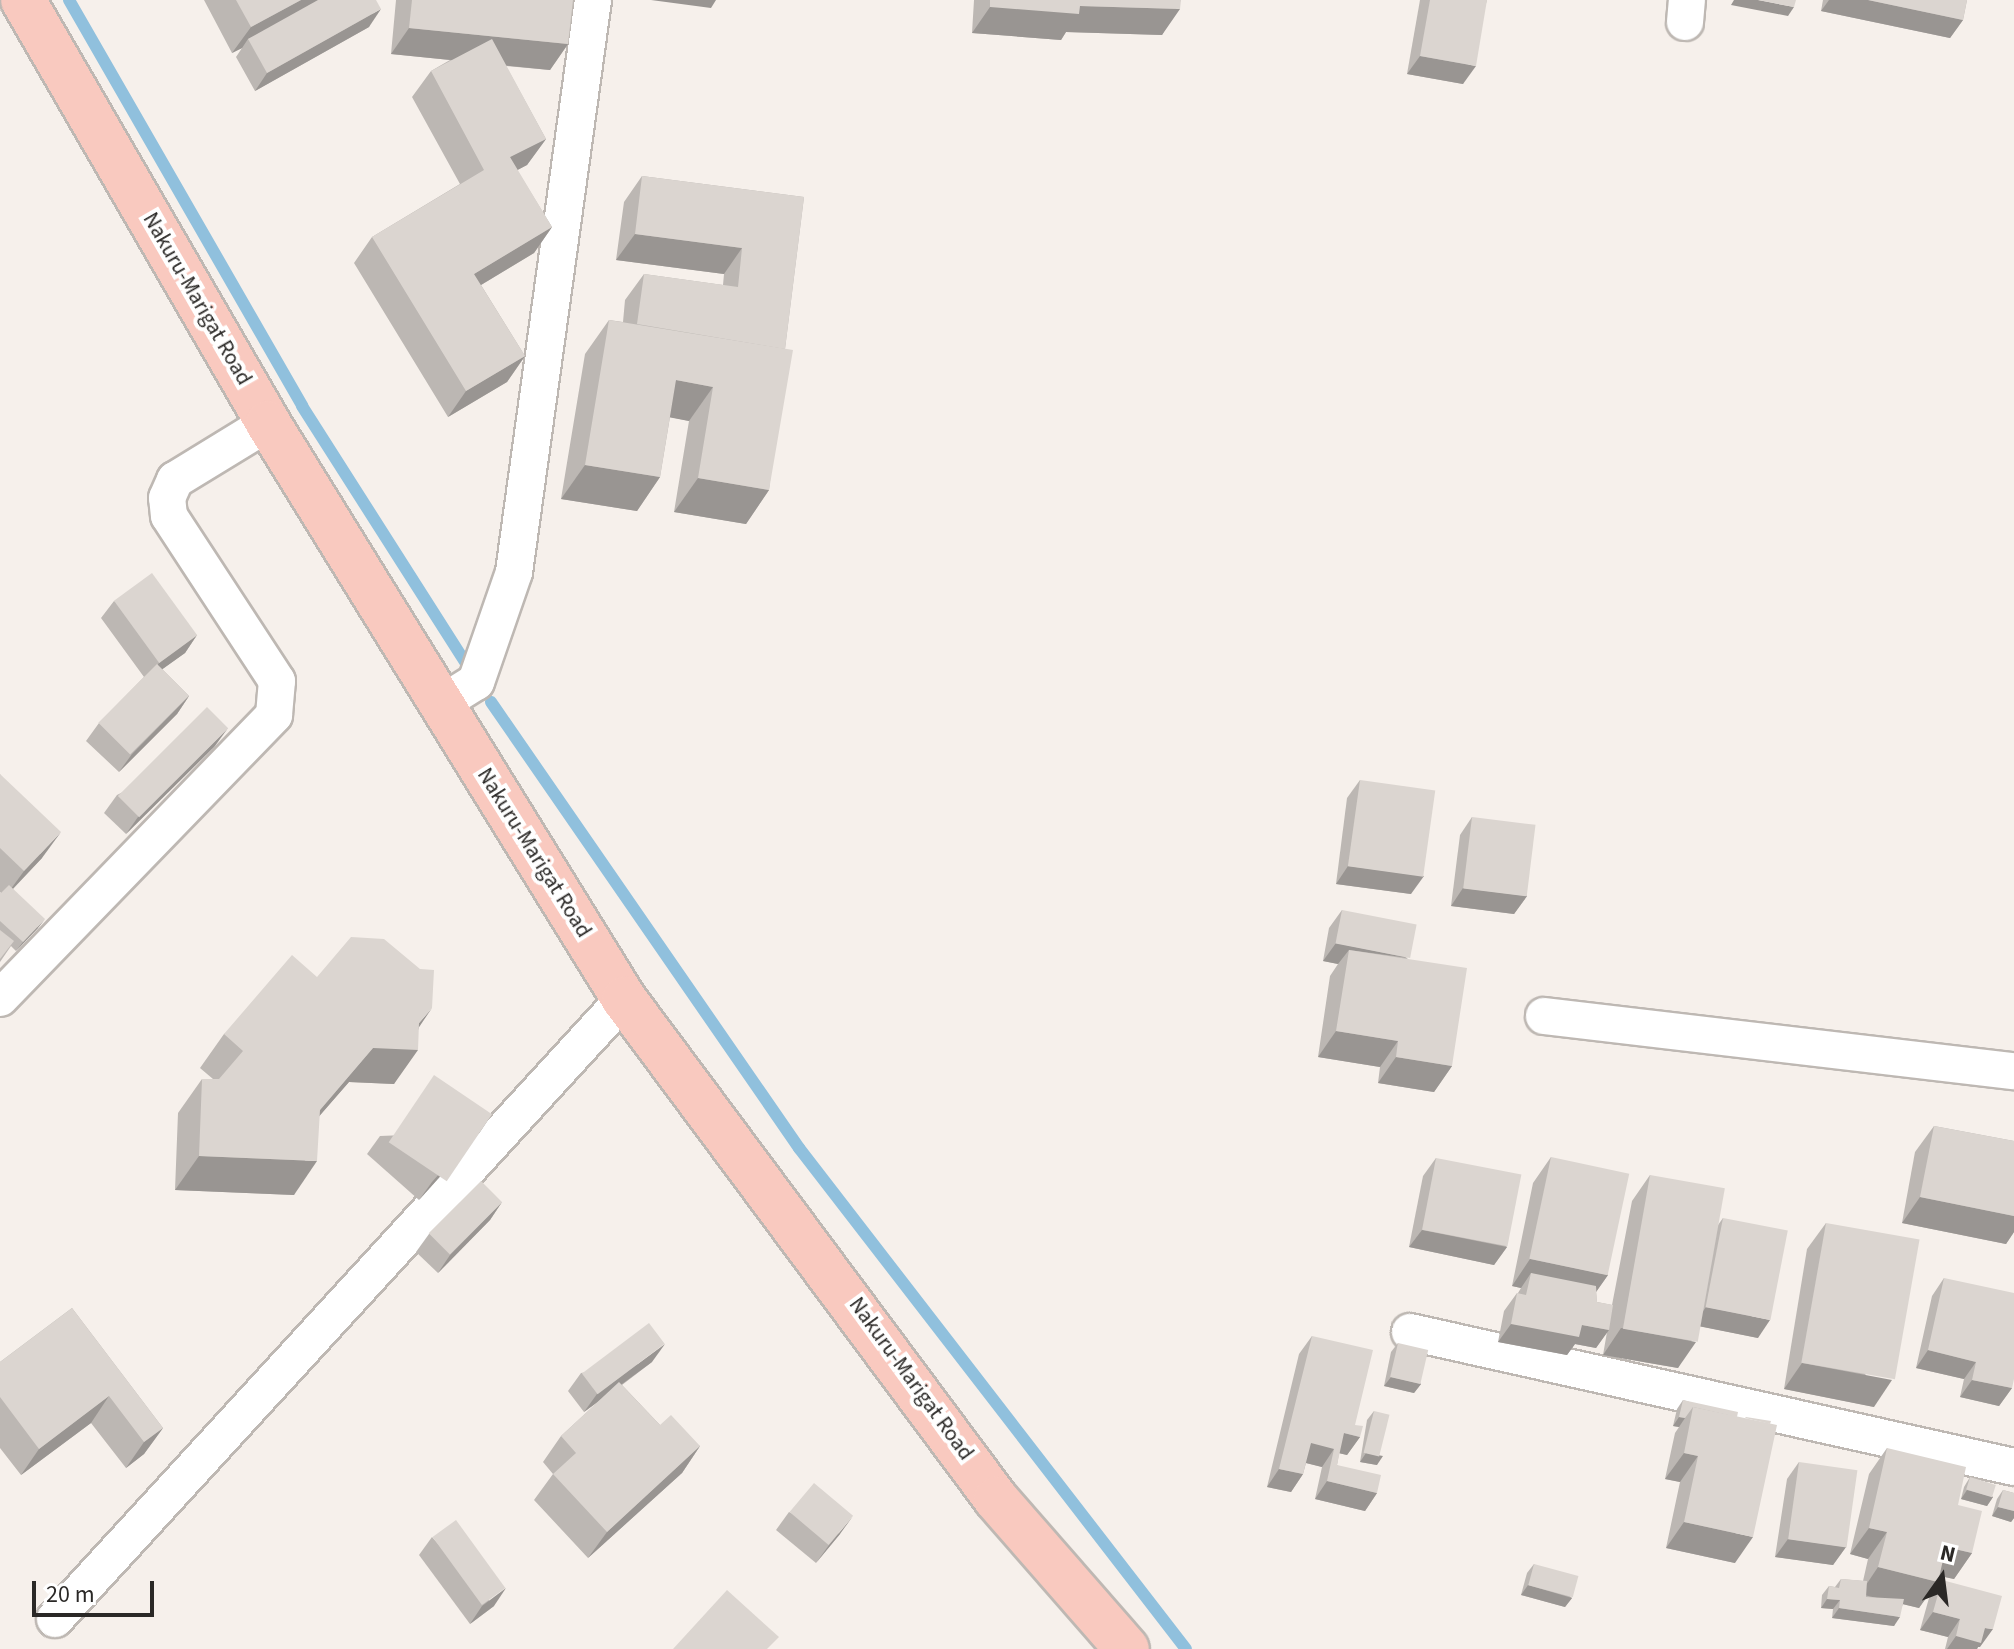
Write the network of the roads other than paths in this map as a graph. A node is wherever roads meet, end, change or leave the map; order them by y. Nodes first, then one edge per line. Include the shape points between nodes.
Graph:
1 (23, 0) edge
2 (593, 0) edge
3 (268, 423) junction
4 (442, 703) junction
5 (0, 998) edge
6 (624, 999) junction
7 (1544, 1016) dead end
8 (2014, 1071) edge
9 (1410, 1332) dead end
10 (2014, 1467) edge
11 (55, 1619) dead end
12 (1116, 1645) edge

1 - 3 main road, Nakuru-Marigat Road
2 - 4 street via 514,572 476,682
3 - 4 main road, Nakuru-Marigat Road
3 - 5 street via 175,480 167,498 169,516 277,681 274,715
4 - 6 main road, Nakuru-Marigat Road
6 - 11 street
6 - 12 main road, Nakuru-Marigat Road via 996,1499
7 - 8 street
9 - 10 street

